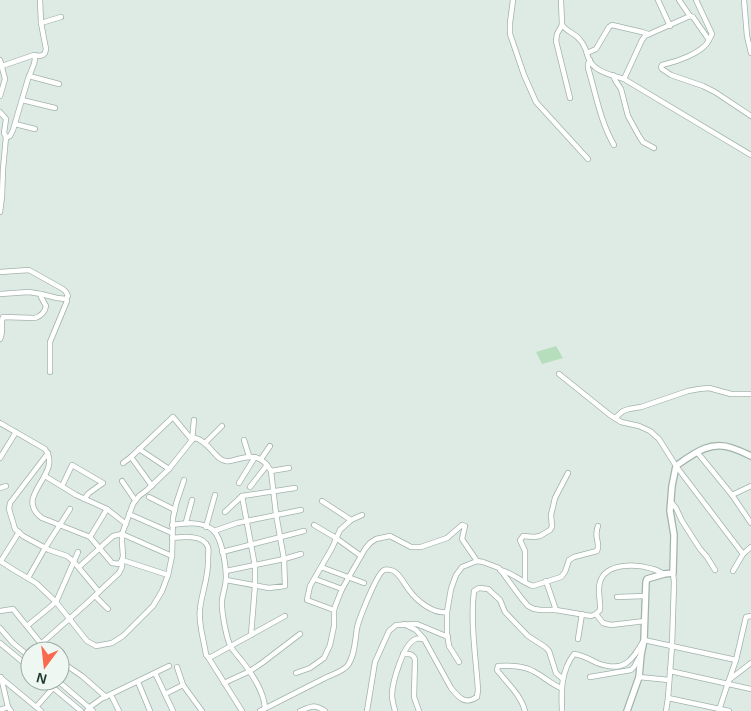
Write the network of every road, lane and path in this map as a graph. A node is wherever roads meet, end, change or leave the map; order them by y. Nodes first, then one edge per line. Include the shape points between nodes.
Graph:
1 (40, 0) edge
2 (514, 0) edge
3 (561, 0) edge
4 (658, 0) edge
5 (679, 0) edge
6 (696, 0) edge
7 (744, 0) edge
8 (690, 16) junction
9 (61, 17) dead end
10 (41, 24) junction
11 (562, 26) junction
12 (670, 26) junction
13 (648, 34) junction
14 (709, 40) junction
15 (751, 52) edge
16 (587, 53) junction
17 (34, 55) junction
18 (0, 60) edge
19 (590, 60) junction
20 (2, 66) junction
21 (614, 75) junction
22 (29, 76) junction
23 (624, 79) junction
24 (59, 84) dead end
25 (0, 96) edge
26 (570, 98) dead end
27 (22, 100) junction
28 (54, 108) dead end
29 (0, 112) edge
30 (751, 116) edge
31 (14, 124) junction
32 (35, 129) dead end
33 (6, 136) junction
34 (614, 145) dead end
35 (654, 148) dead end
36 (751, 155) edge
37 (588, 159) dead end
38 (0, 212) edge
39 (0, 272) edge
40 (0, 294) edge
41 (41, 294) junction
42 (66, 299) junction
43 (1, 321) edge
44 (0, 339) edge
45 (50, 372) dead end
46 (559, 374) dead end
47 (751, 394) edge
48 (615, 418) junction
49 (194, 420) dead end
50 (2, 424) edge
51 (222, 426) dead end
52 (0, 430) edge
53 (16, 432) junction
54 (192, 440) junction
55 (244, 440) dead end
56 (205, 443) junction
57 (270, 446) dead end
58 (139, 449) junction
59 (697, 452) junction
60 (48, 453) junction
61 (249, 456) junction
62 (751, 456) edge
63 (131, 457) junction
64 (255, 457) junction
65 (0, 458) edge
66 (261, 459) junction
67 (123, 463) dead end
68 (267, 465) junction
69 (676, 466) junction
70 (289, 468) dead end
71 (169, 469) junction
72 (271, 471) junction
73 (568, 473) dead end
74 (45, 476) junction
75 (184, 480) dead end
76 (122, 481) dead end
77 (239, 483) dead end
78 (6, 486) dead end
79 (62, 486) junction
80 (152, 486) junction
81 (751, 486) edge
82 (250, 487) dead end
83 (0, 488) edge
84 (295, 488) dead end
85 (273, 491) junction
86 (215, 495) dead end
87 (732, 495) junction
88 (242, 496) junction
89 (149, 497) dead end
90 (84, 499) junction
91 (135, 500) junction
92 (192, 500) dead end
93 (322, 501) dead end
94 (671, 502) junction
95 (70, 509) dead end
96 (108, 509) junction
97 (175, 510) junction
98 (301, 510) dead end
99 (225, 512) dead end
100 (129, 514) junction
101 (276, 514) junction
102 (362, 515) dead end
103 (351, 520) junction
104 (186, 522) junction
105 (246, 522) junction
106 (751, 523) edge
107 (126, 524) junction
108 (60, 525) junction
109 (172, 525) junction
110 (314, 525) dead end
111 (598, 526) dead end
112 (206, 527) junction
113 (214, 531) junction
114 (304, 531) dead end
115 (18, 532) junction
116 (122, 534) junction
117 (172, 535) junction
118 (90, 537) junction
119 (281, 538) junction
120 (336, 538) junction
121 (250, 545) junction
122 (751, 547) edge
123 (45, 548) junction
124 (100, 548) junction
125 (78, 552) dead end
126 (222, 552) junction
127 (301, 554) dead end
128 (743, 554) junction
129 (172, 556) junction
130 (361, 556) junction
131 (284, 559) junction
132 (122, 560) junction
133 (0, 561) edge
134 (477, 561) junction
135 (74, 562) junction
136 (255, 566) junction
137 (79, 567) junction
138 (321, 567) junction
139 (500, 570) junction
140 (715, 570) dead end
141 (226, 571) junction
142 (734, 571) dead end
143 (664, 574) junction
144 (672, 574) junction
145 (168, 576) junction
146 (349, 577) junction
147 (28, 578) junction
148 (315, 579) junction
149 (226, 580) junction
150 (546, 581) junction
151 (524, 582) junction
152 (364, 583) dead end
153 (256, 586) junction
154 (342, 589) junction
155 (99, 592) junction
156 (95, 596) junction
157 (645, 596) junction
158 (617, 597) dead end
159 (56, 602) junction
160 (108, 609) dead end
161 (334, 610) junction
162 (556, 610) junction
163 (0, 611) edge
164 (447, 612) junction
165 (582, 614) junction
166 (596, 614) junction
167 (285, 616) dead end
168 (751, 616) edge
169 (70, 619) junction
170 (645, 621) junction
171 (404, 624) junction
172 (27, 626) junction
173 (0, 628) edge
174 (300, 634) dead end
175 (251, 635) junction
176 (448, 637) junction
177 (424, 639) junction
178 (578, 639) dead end
179 (644, 640) junction
180 (39, 641) edge
181 (44, 641) edge
182 (0, 643) edge
183 (231, 646) junction
184 (672, 646) junction
185 (20, 649) edge
186 (403, 654) junction
187 (641, 655) junction
188 (208, 657) junction
189 (20, 660) edge
190 (736, 660) junction
191 (459, 662) dead end
192 (751, 663) edge
193 (169, 666) dead end
194 (177, 667) dead end
195 (70, 668) edge
196 (250, 671) junction
197 (670, 671) junction
198 (156, 673) junction
199 (296, 673) dead end
200 (1, 677) edge
201 (590, 677) dead end
202 (639, 677) junction
203 (563, 679) junction
204 (669, 680) junction
205 (138, 682) junction
206 (728, 682) junction
207 (224, 683) junction
208 (183, 685) junction
209 (561, 688) junction
210 (751, 689) edge
211 (50, 691) edge
212 (57, 691) edge
213 (69, 691) edge
214 (165, 694) junction
215 (109, 696) junction
216 (668, 698) junction
217 (37, 706) junction
218 (9, 709) edge
219 (0, 710) edge
220 (90, 710) edge
221 (263, 710) edge
222 (719, 710) edge
223 (41, 711) edge
224 (81, 711) edge
225 (119, 711) edge
226 (150, 711) edge
227 (173, 711) edge
228 (202, 711) edge
229 (242, 711) edge
230 (300, 711) edge
231 (325, 711) edge
232 (368, 711) edge
233 (395, 711) edge
234 (419, 711) edge
235 (525, 711) edge
236 (562, 711) edge
237 (627, 711) edge
238 (666, 711) edge
239 (729, 711) edge

1 - 10 street
2 - 37 street via 510,34 536,102
3 - 11 street
4 - 12 street
5 - 8 street
6 - 14 street via 712,34
7 - 15 street
8 - 12 street
8 - 14 street via 695,18
9 - 10 street
10 - 17 street via 46,49 43,55
11 - 16 street via 577,36
11 - 26 street via 556,42
12 - 13 street
13 - 16 street via 612,25 596,49
13 - 23 street
14 - 30 street via 687,57 662,65 662,70 715,92
16 - 19 street
17 - 20 street
17 - 22 street
18 - 20 street
19 - 21 street via 599,70
19 - 34 street via 588,68 601,115
20 - 25 street via 5,79
21 - 23 street
21 - 35 street via 638,136
22 - 24 street
22 - 27 street
23 - 36 street
27 - 28 street
27 - 31 street
29 - 33 street via 6,120
31 - 32 street
31 - 33 street via 10,136
33 - 38 street
39 - 42 street via 29,270 63,289 68,296
40 - 41 street
41 - 42 street
41 - 43 street via 46,306 40,317 3,317
42 - 45 street via 50,342
43 - 44 street via 3,334
46 - 48 street
47 - 48 street via 699,388 623,411
48 - 69 street via 650,431 660,439
49 - 54 street
50 - 52 street
50 - 53 street
51 - 56 street
53 - 60 street
53 - 65 street
54 - 56 street via 195,438
54 - 58 street via 173,417
54 - 71 street
55 - 61 street
56 - 61 street via 223,461
57 - 66 street
58 - 63 street
58 - 71 street
59 - 62 street via 717,445
59 - 69 street
59 - 87 street
60 - 74 street via 49,465
60 - 115 street via 10,503 10,516
61 - 64 street
63 - 67 street
63 - 80 street
64 - 66 street
64 - 77 street
66 - 68 street
68 - 72 street
68 - 82 street
69 - 94 street
69 - 128 street
70 - 72 street
71 - 80 street
72 - 85 street
73 - 151 street via 555,498 550,530 540,536 523,536 520,540 525,551
74 - 79 street
74 - 108 street via 32,497 32,504 38,516
75 - 97 street
76 - 91 street
78 - 83 street
79 - 90 street
79 - 90 street via 72,465 103,483
80 - 91 street
81 - 87 street
84 - 85 street
85 - 88 street
85 - 101 street
86 - 112 street
87 - 106 street
88 - 99 street
88 - 105 street
89 - 97 street
90 - 96 street
91 - 100 street
92 - 104 street
93 - 103 street
94 - 140 street
94 - 144 street via 674,536
95 - 108 street
96 - 107 street
96 - 118 street
97 - 109 street
98 - 101 street
100 - 107 street
100 - 117 street
101 - 105 street
101 - 119 street
102 - 103 street
103 - 120 street
104 - 109 street
104 - 112 street
105 - 113 street
105 - 121 street
107 - 116 street
108 - 118 street
108 - 123 street
109 - 117 street
110 - 120 street
111 - 150 street via 598,551 574,557 569,560 561,577
112 - 113 street
113 - 126 street
114 - 119 street
115 - 123 street
115 - 133 street
116 - 124 street via 113,536
116 - 129 street
116 - 132 street
117 - 129 street
117 - 188 street via 195,538 208,547 209,569 199,616
118 - 124 street
119 - 121 street
119 - 131 street
120 - 130 street
120 - 138 street
121 - 126 street
121 - 136 street
122 - 128 street
123 - 135 street
123 - 147 street
124 - 132 street via 112,563 119,564
124 - 137 street
125 - 135 street
126 - 141 street
127 - 131 street
128 - 142 street
129 - 145 street
130 - 134 street via 370,543 382,537 390,536 411,547 421,547 447,538 462,525 466,526 462,539
130 - 146 street
131 - 136 street
131 - 153 street via 285,586
132 - 145 street
132 - 155 street via 120,573
133 - 147 street
134 - 139 street
134 - 164 street via 462,567 456,575
135 - 137 street
135 - 159 street
136 - 141 street
136 - 153 street
137 - 155 street
138 - 146 street
138 - 148 street
139 - 151 street
139 - 162 street via 528,606
141 - 149 street
143 - 144 street
143 - 157 street via 647,579
143 - 166 street via 631,565 608,571 599,584 600,610
144 - 184 street
145 - 169 street via 153,606 112,643 96,646 87,641
146 - 152 street
146 - 154 street
147 - 159 street
148 - 154 street
148 - 161 street via 307,600
149 - 153 street
149 - 183 street via 222,602
150 - 151 street via 533,586
150 - 162 street
153 - 175 street
154 - 161 street
155 - 156 street
156 - 160 street
156 - 169 street
157 - 158 street
157 - 170 street
159 - 169 street
159 - 172 street
161 - 199 street via 334,626 324,658
162 - 165 street
163 - 172 street via 13,609
164 - 176 street
164 - 221 street via 433,610 410,592 396,572 384,570 361,615 348,665
165 - 166 street
165 - 178 street
166 - 170 street via 611,625
167 - 175 street
168 - 190 street via 746,617
169 - 181 street
170 - 179 street
171 - 176 street via 417,624
171 - 177 street
171 - 232 street via 389,631 375,662
172 - 180 street
173 - 185 street
174 - 196 street
175 - 183 street
176 - 191 street via 449,646
177 - 186 street via 416,639
177 - 203 street via 456,695 464,701 477,697 473,599 474,591 488,589 528,636 549,651 556,673
179 - 184 street
179 - 187 street
179 - 203 street via 632,660 622,666 605,665 574,654
182 - 189 street
183 - 188 street
183 - 196 street
184 - 190 street
184 - 197 street
186 - 233 street via 392,694
186 - 234 street via 413,655 415,659 414,697
187 - 201 street via 631,670
187 - 202 street
188 - 207 street
190 - 206 street
192 - 206 street
193 - 198 street
194 - 208 street
195 - 215 street
196 - 207 street
196 - 221 street via 263,695
197 - 204 street
197 - 206 street
198 - 205 street
198 - 214 street
200 - 217 street
200 - 218 street
202 - 204 street
202 - 237 street
203 - 209 street
204 - 216 street
205 - 215 street
205 - 226 street
206 - 210 street
206 - 222 street
207 - 229 street
208 - 214 street
208 - 228 street
209 - 235 street via 526,668 498,666 497,670 519,697
209 - 236 street
211 - 217 street
212 - 224 street
213 - 220 street
214 - 227 street
215 - 220 street
215 - 225 street
216 - 222 street
216 - 238 street
217 - 223 street
218 - 219 street
222 - 239 street
230 - 231 street via 312,706

